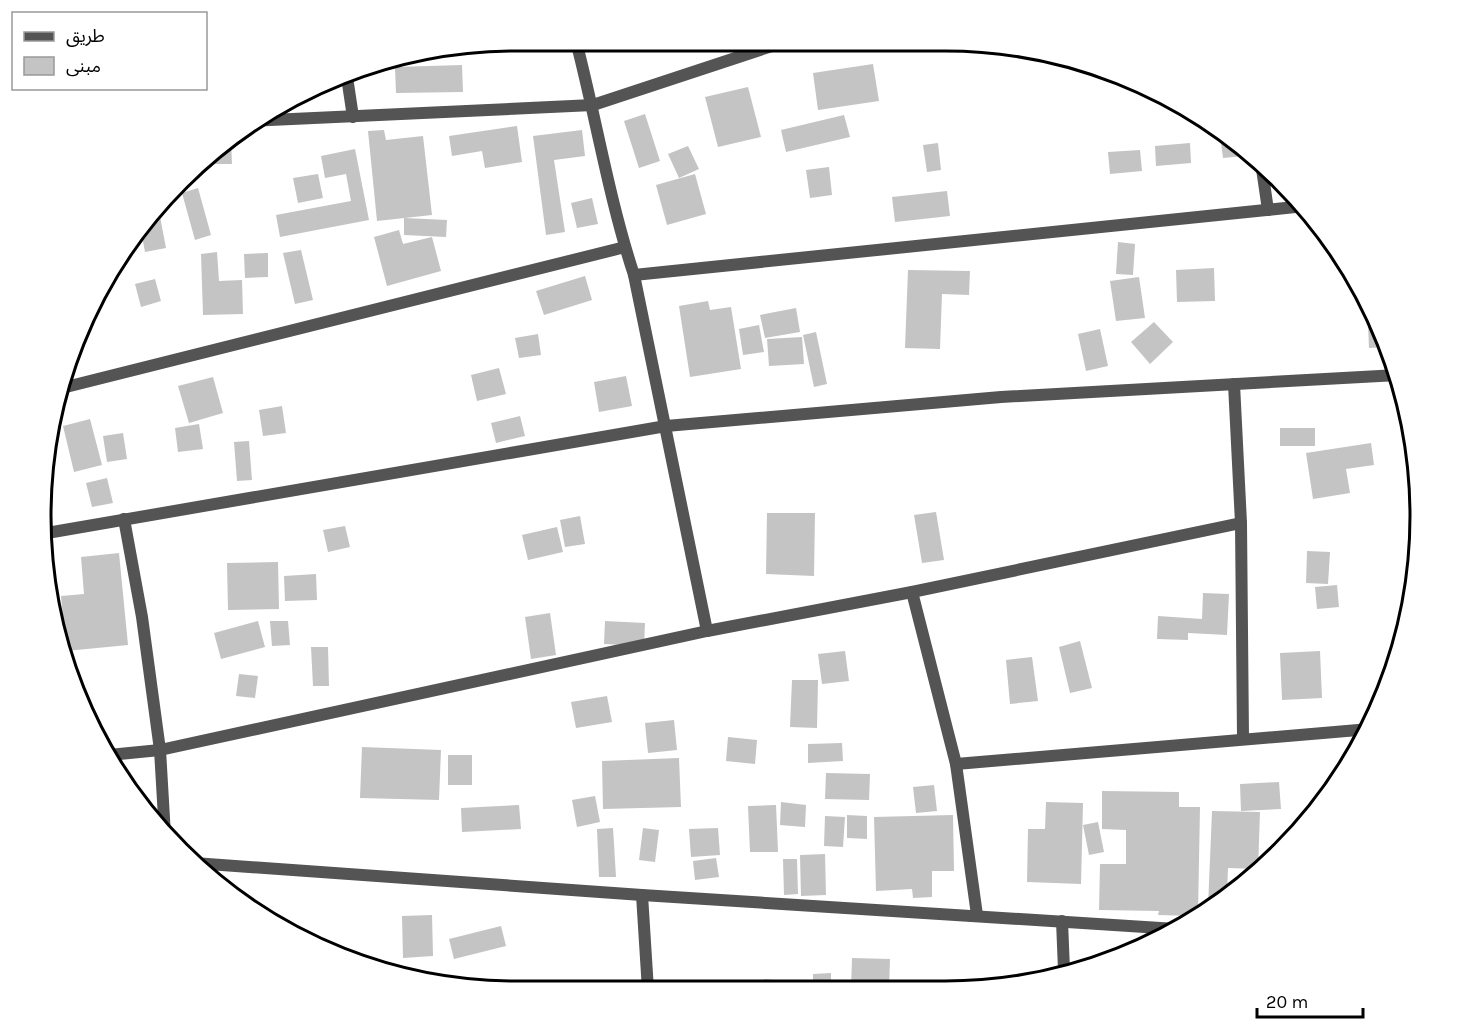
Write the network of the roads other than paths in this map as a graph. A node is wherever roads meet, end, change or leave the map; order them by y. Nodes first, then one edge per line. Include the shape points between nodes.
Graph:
1 (579, 51) edge
2 (754, 51) edge
3 (348, 83) edge
4 (593, 105) junction
5 (353, 117) junction
6 (272, 120) edge
7 (1263, 177) edge
8 (1293, 207) edge
9 (1268, 210) junction
10 (625, 247) junction
11 (634, 275) junction
12 (1388, 376) edge
13 (1234, 384) junction
14 (70, 386) edge
15 (666, 426) junction
16 (124, 519) junction
17 (1241, 523) junction
18 (52, 532) edge
19 (912, 591) junction
20 (707, 632) junction
21 (1358, 730) edge
22 (1242, 738) junction
23 (160, 750) junction
24 (117, 754) edge
25 (956, 764) junction
26 (164, 821) edge
27 (207, 864) edge
28 (642, 895) junction
29 (977, 915) junction
30 (1062, 921) junction
31 (1161, 928) edge
32 (1064, 965) edge
33 (647, 981) edge

1 - 4 street
2 - 4 street
3 - 5 street
4 - 5 street
4 - 10 street
5 - 6 street
7 - 9 street
8 - 9 street
9 - 11 street
10 - 11 street
10 - 14 street
11 - 15 street
12 - 13 street
13 - 15 street via 1000,397
13 - 17 street
15 - 16 street
15 - 20 street
16 - 18 street
16 - 23 street
17 - 19 street
17 - 22 street
19 - 20 street
19 - 25 street
20 - 23 street
21 - 22 street
22 - 25 street
23 - 24 street
23 - 26 street
25 - 29 street
27 - 28 street
28 - 29 street
28 - 33 street
29 - 30 street
30 - 31 street
30 - 32 street

